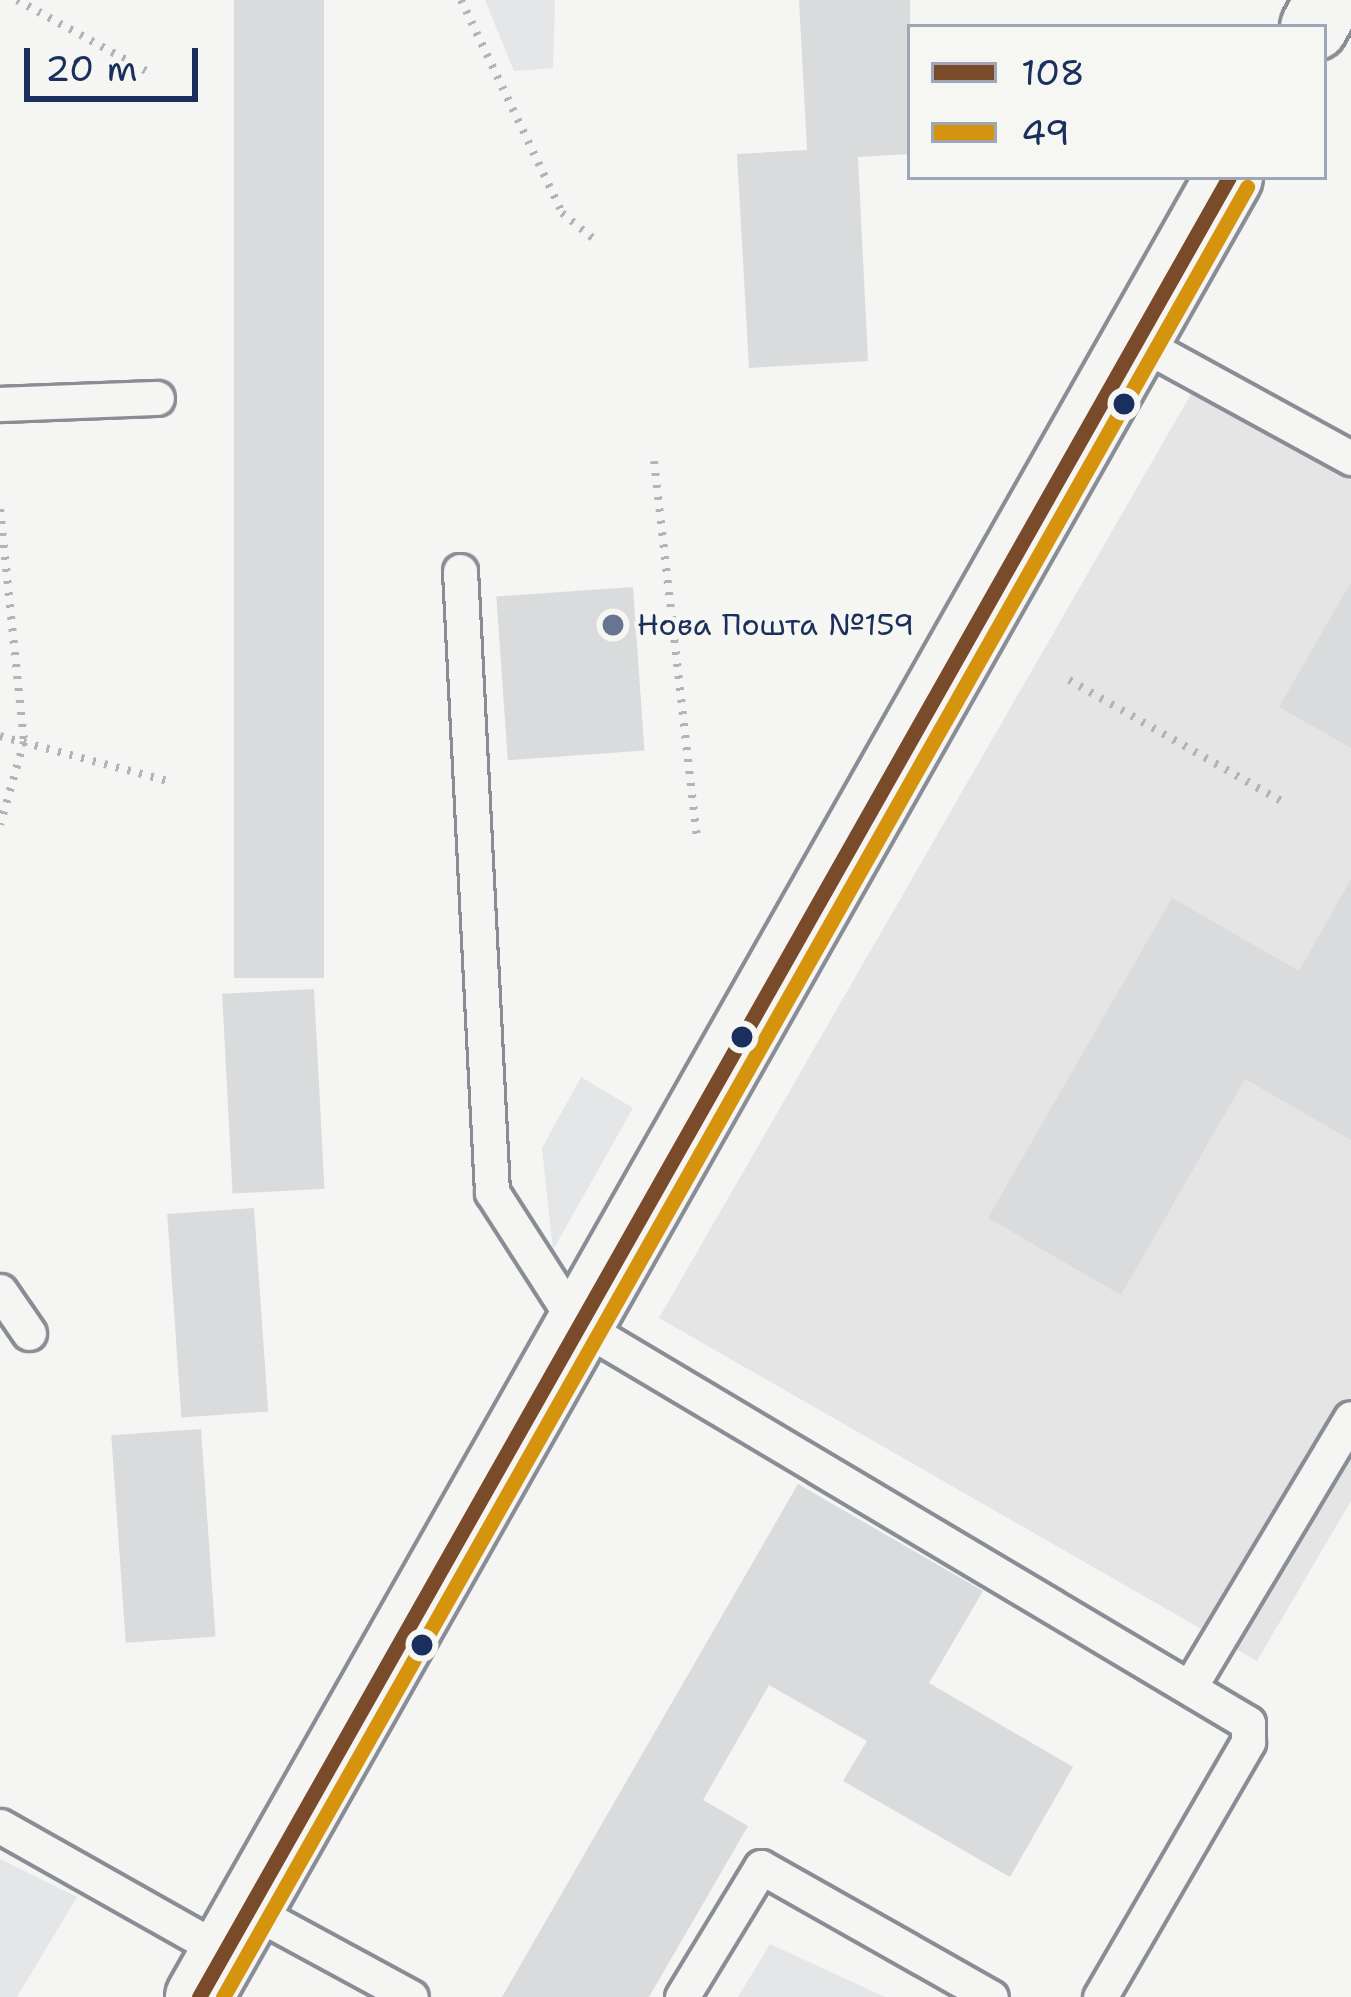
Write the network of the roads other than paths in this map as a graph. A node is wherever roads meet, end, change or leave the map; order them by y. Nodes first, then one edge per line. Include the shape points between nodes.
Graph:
1 (1227, 180) edge
2 (1137, 341) junction
3 (157, 398) dead end
4 (0, 404) edge
5 (1351, 458) edge
6 (460, 571) dead end
7 (0, 1291) edge
8 (576, 1323) junction
9 (29, 1333) dead end
10 (1351, 1418) edge
11 (1191, 1685) junction
12 (0, 1826) edge
13 (224, 1953) edge
14 (411, 1997) edge
15 (682, 1997) edge
16 (991, 1997) edge
17 (1100, 1997) edge

1 - 2 street
2 - 5 lane
2 - 8 street
3 - 4 lane
6 - 8 lane via 492,1192
7 - 9 lane
8 - 11 lane
8 - 13 street
10 - 11 lane
11 - 17 lane via 1241,1716 1248,1742
12 - 13 lane
13 - 14 lane
15 - 16 lane via 761,1867

